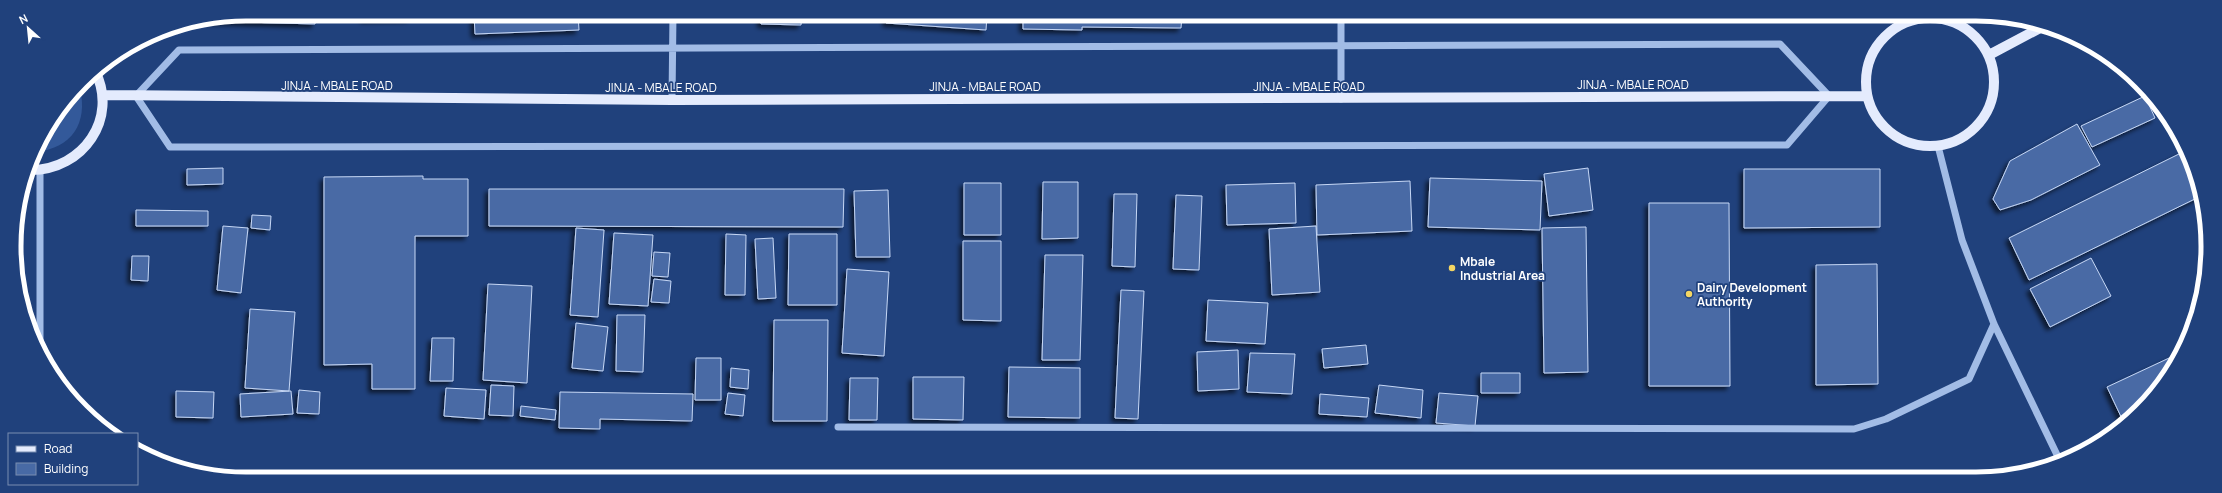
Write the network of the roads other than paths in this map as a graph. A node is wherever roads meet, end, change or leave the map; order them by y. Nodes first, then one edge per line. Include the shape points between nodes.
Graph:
1 (674, 21) edge
2 (1341, 21) edge
3 (1911, 21) edge
4 (1948, 21) edge
5 (2037, 30) edge
6 (1341, 46) junction
7 (673, 48) junction
8 (1989, 55) junction
9 (97, 78) edge
10 (103, 95) junction
11 (136, 96) junction
12 (1829, 96) junction
13 (1867, 96) junction
14 (1341, 99) junction
15 (672, 100) junction
16 (1938, 146) junction
17 (35, 170) edge
18 (1994, 324) junction
19 (40, 337) edge
20 (838, 428) dead end
21 (2058, 456) edge

1 - 7 street
2 - 6 street
3 - 13 main road via 1886,35 1873,51 1866,70
4 - 8 main road via 1962,26 1978,38
5 - 8 main road
6 - 7 street
6 - 12 street via 1780,44
6 - 14 street
7 - 11 street via 179,50
7 - 15 street
8 - 16 main road via 1994,74 1993,94 1986,113 1974,129 1958,141
9 - 10 main road
10 - 11 main road, JINJA - MBALE ROAD
10 - 17 main road via 99,126 87,146 69,161 55,167
11 - 12 street via 170,147 218,147 1787,145
11 - 15 main road, JINJA - MBALE ROAD
12 - 13 main road, JINJA - MBALE ROAD
12 - 14 main road, JINJA - MBALE ROAD
13 - 16 main road via 1871,110 1882,127 1898,139 1918,146
14 - 15 main road, JINJA - MBALE ROAD
16 - 18 street via 1962,240
17 - 19 street
18 - 20 street via 1969,379 1886,419 1854,429
18 - 21 street

